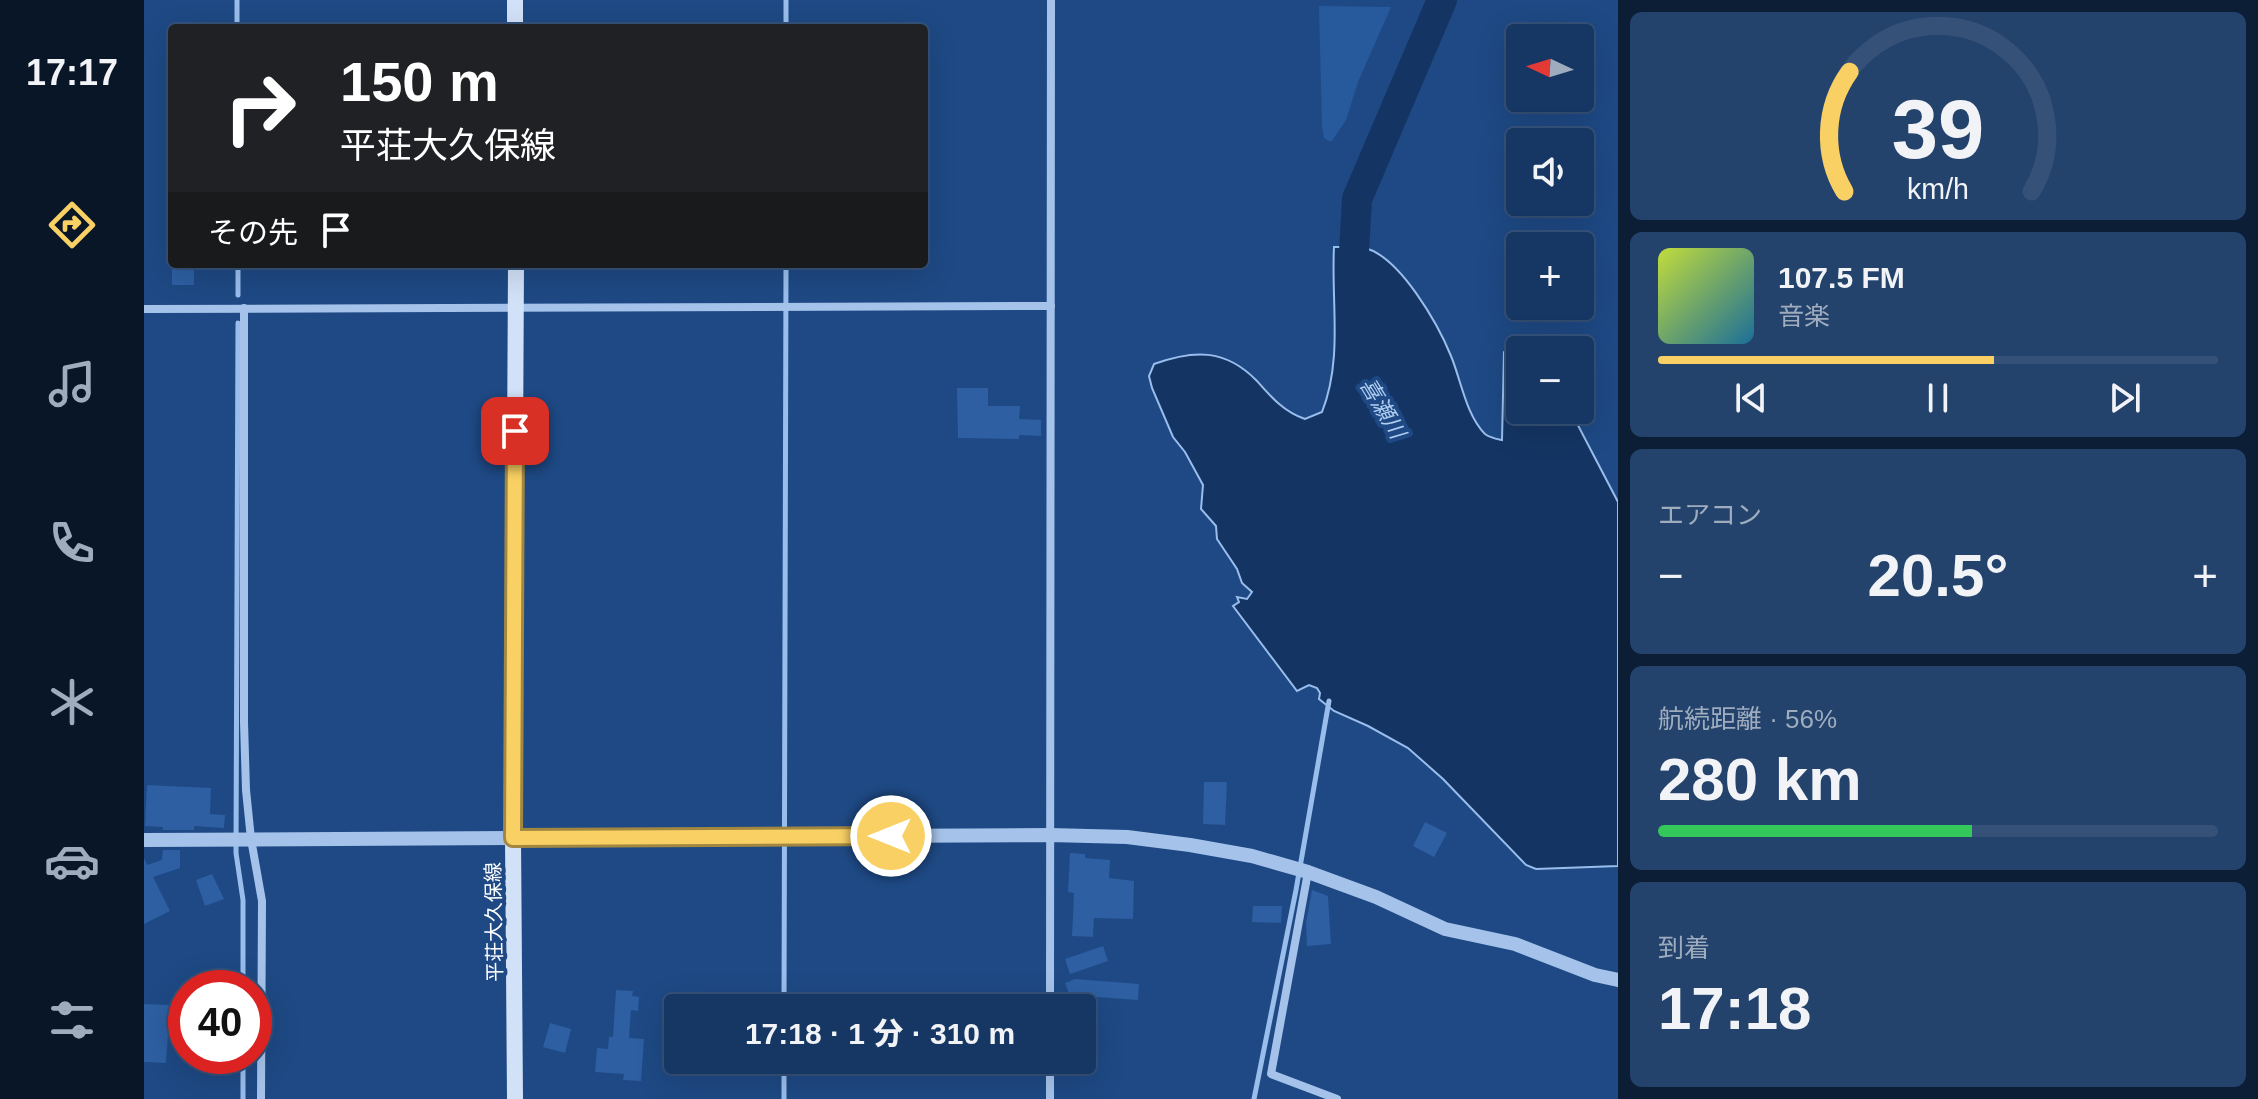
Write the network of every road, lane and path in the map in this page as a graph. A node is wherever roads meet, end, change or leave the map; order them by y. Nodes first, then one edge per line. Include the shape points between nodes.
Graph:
1 (515, 0) edge
2 (1051, 0) edge
3 (515, 24) edge
4 (516, 268) edge
5 (516, 306) junction
6 (1051, 306) junction
7 (244, 308) junction
8 (144, 309) edge
9 (1050, 835) junction
10 (513, 838) junction
11 (251, 839) junction
12 (144, 840) edge
13 (1308, 872) junction
14 (1618, 980) edge
15 (1050, 994) edge
16 (1050, 1074) edge
17 (261, 1099) edge
18 (515, 1099) edge
19 (1050, 1099) edge
20 (1337, 1099) edge

1 - 3 main road
2 - 6 street
4 - 5 main road, 平荘大久保線
5 - 6 street
5 - 7 street
5 - 10 main road, 平荘大久保線
6 - 9 street
7 - 8 street
7 - 11 street via 244,722
9 - 10 street
9 - 13 street via 1190,845
9 - 15 street
10 - 11 street
10 - 18 main road, 平荘大久保線
11 - 12 street
11 - 17 street via 262,901
13 - 14 street via 1445,929 1515,944
13 - 20 street via 1271,1074
16 - 19 street

